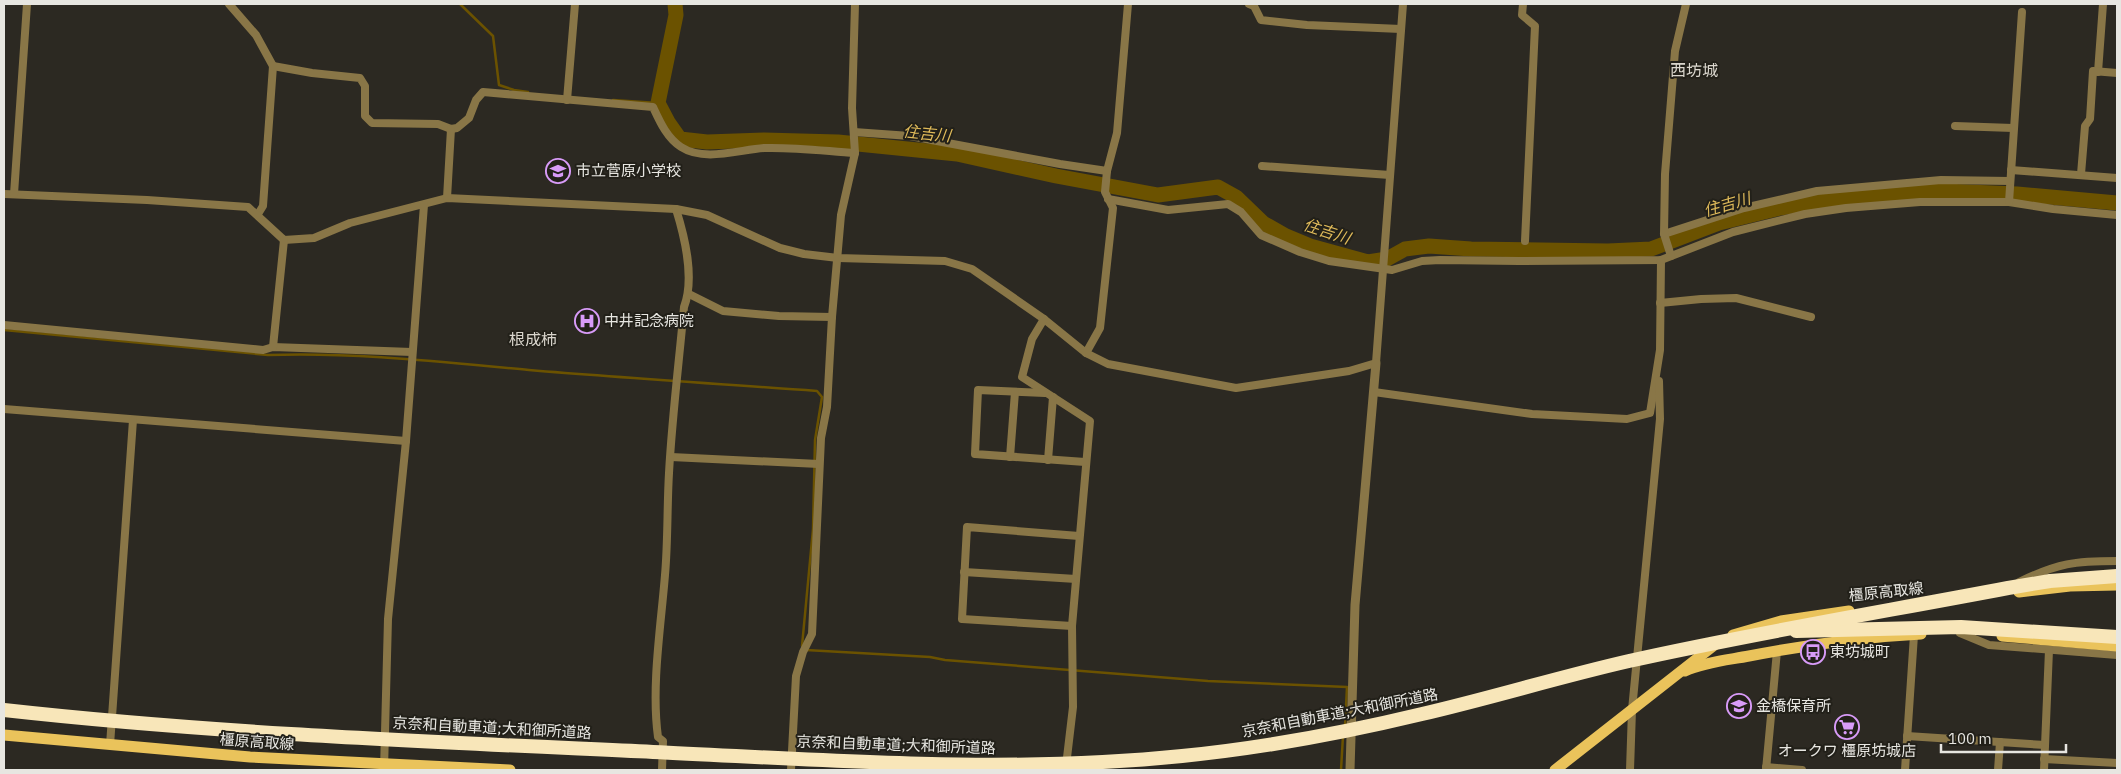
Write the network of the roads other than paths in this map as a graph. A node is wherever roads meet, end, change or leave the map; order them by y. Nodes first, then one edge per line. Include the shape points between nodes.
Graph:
1 (27, 4) edge
2 (229, 4) edge
3 (575, 4) edge
4 (855, 4) edge
5 (1128, 4) edge
6 (1248, 4) edge
7 (1402, 4) edge
8 (1523, 4) edge
9 (1686, 4) edge
10 (2102, 4) edge
11 (2022, 12) dead end
12 (1401, 29) junction
13 (273, 66) junction
14 (2098, 72) junction
15 (2117, 73) edge
16 (567, 100) junction
17 (1955, 126) dead end
18 (2013, 128) junction
19 (450, 129) junction
20 (854, 132) junction
21 (855, 153) junction
22 (1262, 166) dead end
23 (2011, 170) junction
24 (1107, 171) junction
25 (2081, 174) junction
26 (1390, 176) junction
27 (2117, 178) edge
28 (2010, 181) junction
29 (4, 194) edge
30 (14, 194) junction
31 (447, 198) junction
32 (1108, 198) junction
33 (2009, 202) junction
34 (424, 204) junction
35 (676, 209) junction
36 (258, 214) junction
37 (2117, 215) edge
38 (1664, 234) junction
39 (284, 240) junction
40 (1525, 241) dead end
41 (1671, 256) junction
42 (838, 258) junction
43 (1662, 260) junction
44 (1383, 270) junction
45 (689, 294) junction
46 (1660, 303) junction
47 (832, 316) junction
48 (1811, 317) dead end
49 (1044, 318) junction
50 (4, 325) edge
51 (273, 347) junction
52 (1086, 352) junction
53 (412, 356) junction
54 (1376, 363) junction
55 (1659, 364) junction
56 (1015, 392) junction
57 (1374, 392) junction
58 (1050, 395) junction
59 (4, 409) edge
60 (133, 420) junction
61 (406, 441) junction
62 (671, 457) junction
63 (1010, 457) junction
64 (1048, 460) junction
65 (1086, 462) junction
66 (816, 464) junction
67 (1079, 536) junction
68 (2117, 561) edge
69 (964, 572) junction
70 (2117, 578) edge
71 (1076, 580) junction
72 (1991, 596) junction
73 (1072, 626) junction
74 (1776, 632) junction
75 (1960, 633) junction
76 (2117, 633) edge
77 (2063, 634) junction
78 (1914, 635) junction
79 (2117, 637) edge
80 (2117, 646) edge
81 (2049, 650) junction
82 (1777, 651) junction
83 (2117, 655) edge
84 (1673, 677) junction
85 (4, 710) edge
86 (1632, 710) junction
87 (4, 735) edge
88 (1907, 736) junction
89 (2000, 742) junction
90 (110, 744) junction
91 (2045, 745) junction
92 (2044, 759) junction
93 (2117, 763) edge
94 (385, 767) edge
95 (1766, 768) edge
96 (510, 770) edge
97 (662, 770) edge
98 (790, 770) edge
99 (1066, 770) edge
100 (1350, 770) edge
101 (1555, 770) edge
102 (1630, 770) edge
103 (1802, 770) edge
104 (1905, 770) edge
105 (1998, 770) edge
106 (2044, 770) edge

1 - 30 street
2 - 13 street via 256,35
3 - 16 street
4 - 20 street
5 - 24 street via 1117,134
6 - 12 street via 1254,6 1261,20
7 - 12 street
8 - 40 street via 1522,16 1535,26
9 - 38 street via 1675,52 1665,174
10 - 14 street
11 - 18 street
12 - 26 street
13 - 19 street via 360,78 365,86 365,116 372,123 438,124
13 - 36 street via 263,206
14 - 15 street
14 - 25 street via 2093,71 2090,119 2085,126
16 - 19 street via 483,92 469,118 457,128
16 - 21 street via 653,107 668,136 692,153 764,148
17 - 18 street
18 - 23 street
19 - 31 street
20 - 21 street
20 - 24 street via 910,136
21 - 42 street via 841,215
22 - 26 street
23 - 25 street
23 - 28 street
24 - 32 street via 1105,192
25 - 27 street
26 - 44 street
28 - 33 street
28 - 38 street via 1941,180 1817,190 1744,208
29 - 30 street
30 - 36 street via 248,207
31 - 34 street
31 - 35 street
32 - 44 street via 1168,210 1228,204 1242,212 1261,235 1300,252 1329,261
32 - 52 street via 1113,208 1100,328
33 - 37 street
33 - 41 street via 1920,202 1805,214 1733,232
34 - 39 street via 350,222 314,238
34 - 53 street
35 - 42 street via 708,215 780,248
35 - 45 street via 685,237
36 - 39 street
38 - 41 street
39 - 51 street
41 - 43 street
42 - 47 street
42 - 49 street via 945,261 972,268
43 - 44 street via 1440,260
43 - 46 street
44 - 54 street
45 - 47 street via 723,311
45 - 62 street via 684,307
46 - 48 street via 1736,298
46 - 55 street
47 - 66 street via 827,407
49 - 52 street
49 - 58 street via 1032,339 1022,377
50 - 51 street via 263,350
51 - 53 street
52 - 54 street via 1108,364 1236,388 1349,371
53 - 61 street
54 - 57 street
55 - 57 street via 1650,413 1627,419 1532,414
55 - 86 street via 1660,419
56 - 58 street
56 - 63 street
56 - 63 street via 978,390 975,454
57 - 100 street via 1355,605
58 - 64 street
58 - 65 street via 1090,421
59 - 60 street
60 - 61 street
60 - 90 street
61 - 94 street via 388,618
62 - 66 street
62 - 97 street via 656,721 658,737 663,741
63 - 64 street
64 - 65 street
65 - 67 street
66 - 98 street via 812,634 796,676
67 - 69 street via 967,527
67 - 71 street
68 - 72 street via 2061,564
69 - 71 street
69 - 73 street via 962,619
70 - 72 main road, 橿原高取線
70 - 74 highway, bridge via 2059,580 2008,588
71 - 73 street
72 - 84 main road, 橿原高取線 via 1825,614 1759,626 1726,638
73 - 99 street via 1073,707
74 - 77 highway, bridge via 1961,627
74 - 85 highway, 京奈和自動車道;大和御所道路, bridge via 1623,662 1425,714 1302,740 1182,756 1077,764 924,764 378,739
75 - 78 main road, 橿原高取線
75 - 80 main road, 橿原高取線
75 - 81 street via 1989,645
76 - 77 highway
77 - 79 highway
78 - 82 main road, 橿原高取線
78 - 88 street
81 - 83 street
81 - 91 street
82 - 84 main road, 橿原高取線 via 1704,664
82 - 95 street
84 - 86 main road, 橿原高取線
86 - 101 main road, 橿原高取線
86 - 102 street
87 - 90 main road, 橿原高取線
88 - 89 street
88 - 104 street
89 - 91 street
89 - 105 street
90 - 94 main road, 橿原高取線
91 - 92 street
92 - 93 street
92 - 106 street
94 - 96 main road, 橿原高取線
95 - 103 street

